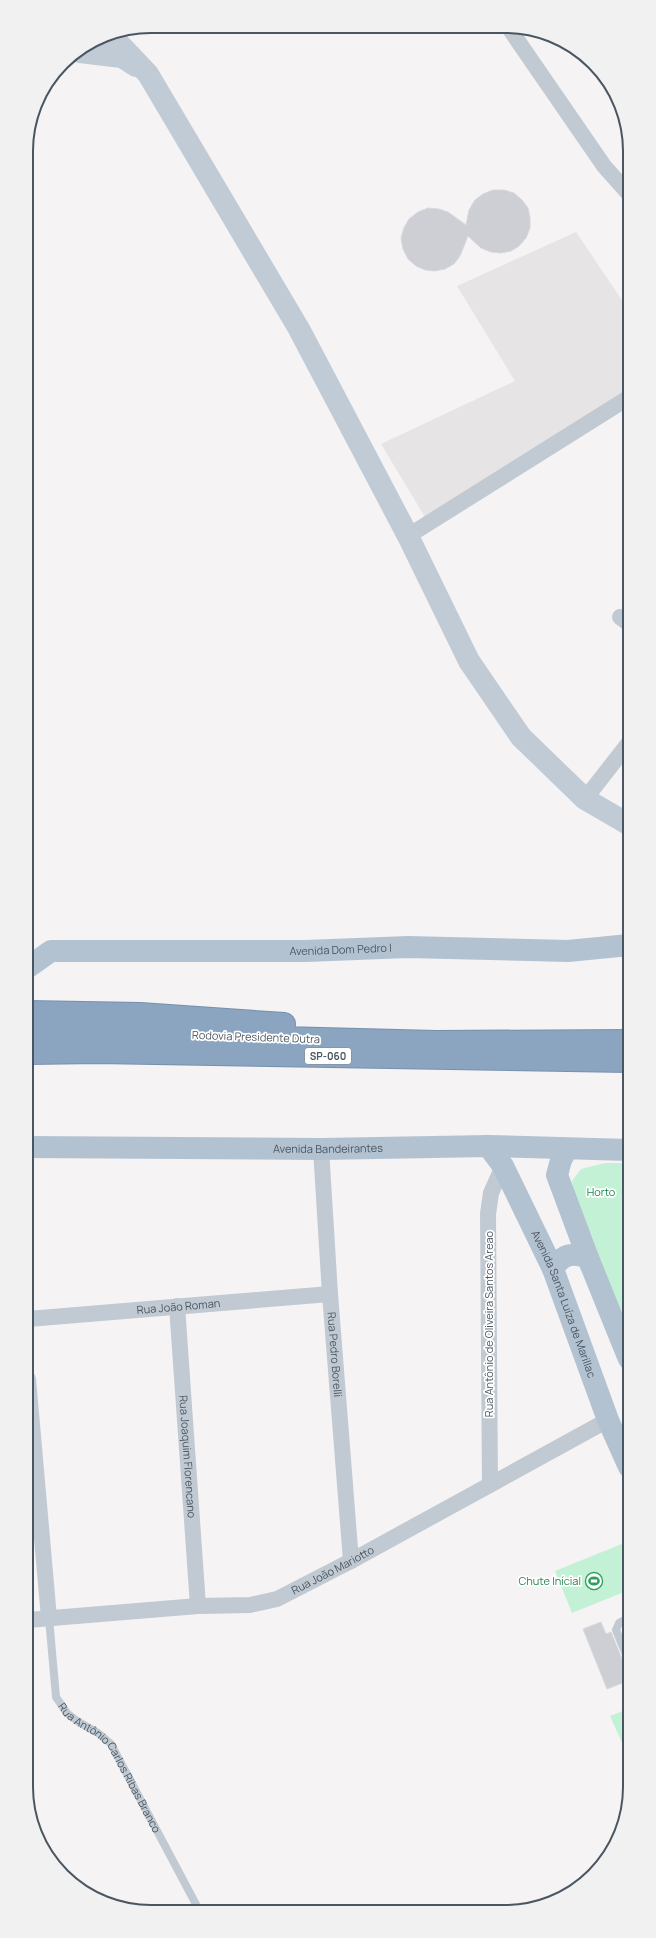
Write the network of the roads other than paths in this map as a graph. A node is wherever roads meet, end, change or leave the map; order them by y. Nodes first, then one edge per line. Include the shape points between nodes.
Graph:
1 (513, 33) edge
2 (114, 39) edge
3 (85, 53) edge
4 (148, 74) junction
5 (623, 187) edge
6 (623, 401) edge
7 (408, 536) junction
8 (623, 750) edge
9 (585, 799) junction
10 (623, 821) edge
11 (623, 945) edge
12 (33, 964) edge
13 (33, 1010) edge
14 (33, 1033) edge
15 (523, 1040) junction
16 (623, 1041) edge
17 (33, 1053) edge
18 (623, 1061) edge
19 (488, 1146) junction
20 (33, 1147) edge
21 (321, 1149) junction
22 (567, 1149) junction
23 (623, 1150) edge
24 (503, 1166) junction
25 (588, 1258) junction
26 (553, 1269) junction
27 (330, 1294) junction
28 (177, 1306) junction
29 (33, 1319) edge
30 (623, 1344) edge
31 (608, 1420) junction
32 (33, 1436) edge
33 (623, 1454) edge
34 (490, 1485) junction
35 (351, 1561) junction
36 (198, 1606) junction
37 (49, 1618) junction
38 (33, 1620) edge
39 (623, 1620) edge
40 (623, 1647) edge
41 (196, 1905) edge

1 - 5 street via 604,166
2 - 4 main road
3 - 4 main road via 122,57
4 - 7 main road via 299,329
6 - 7 street
7 - 9 main road via 468,661 521,737
8 - 9 street
9 - 10 main road
11 - 12 main road, Avenida Dom Pedro I via 568,950 408,947 306,951 51,951
13 - 15 highway via 140,1014
14 - 15 highway, Rodovia Presidente Dutra / SP-060 via 436,1042
15 - 16 highway, Rodovia Presidente Dutra / SP-060
17 - 18 highway, Rodovia Presidente Dutra / SP-060
19 - 21 main road, Avenida Bandeirantes
19 - 22 main road, Avenida Bandeirantes
19 - 24 main road, Avenida Santa Luíza de Marillac
20 - 21 main road, Avenida Bandeirantes
21 - 27 street, Rua Pedro Borelli
22 - 23 main road, Avenida Bandeirantes
22 - 25 main road via 557,1175
24 - 26 main road, Avenida Santa Luíza de Marillac
24 - 34 street, Rua Antônio de Oliveira Santos Areao via 491,1193 488,1214
25 - 26 main road via 577,1254 567,1255 557,1261
25 - 30 main road
26 - 31 main road, Avenida Santa Luíza de Marillac
27 - 28 street, Rua João Roman
27 - 35 street, Rua Pedro Borelli
28 - 29 street, Rua João Roman
28 - 36 street, Rua Joaquim Florencano
31 - 33 main road, Avenida Santa Luíza de Marillac
31 - 34 street, Rua João Mariotto
32 - 37 street, Rua Antônio Carlos Ribas Branco
34 - 35 street, Rua João Mariotto
35 - 36 street, Rua João Mariotto via 277,1599 250,1605
36 - 37 street, Rua João Mariotto
37 - 38 street, Rua João Mariotto
37 - 41 lane, Rua Antônio Carlos Ribas Branco via 56,1697 67,1713 110,1744
39 - 40 lane via 618,1623 616,1630

